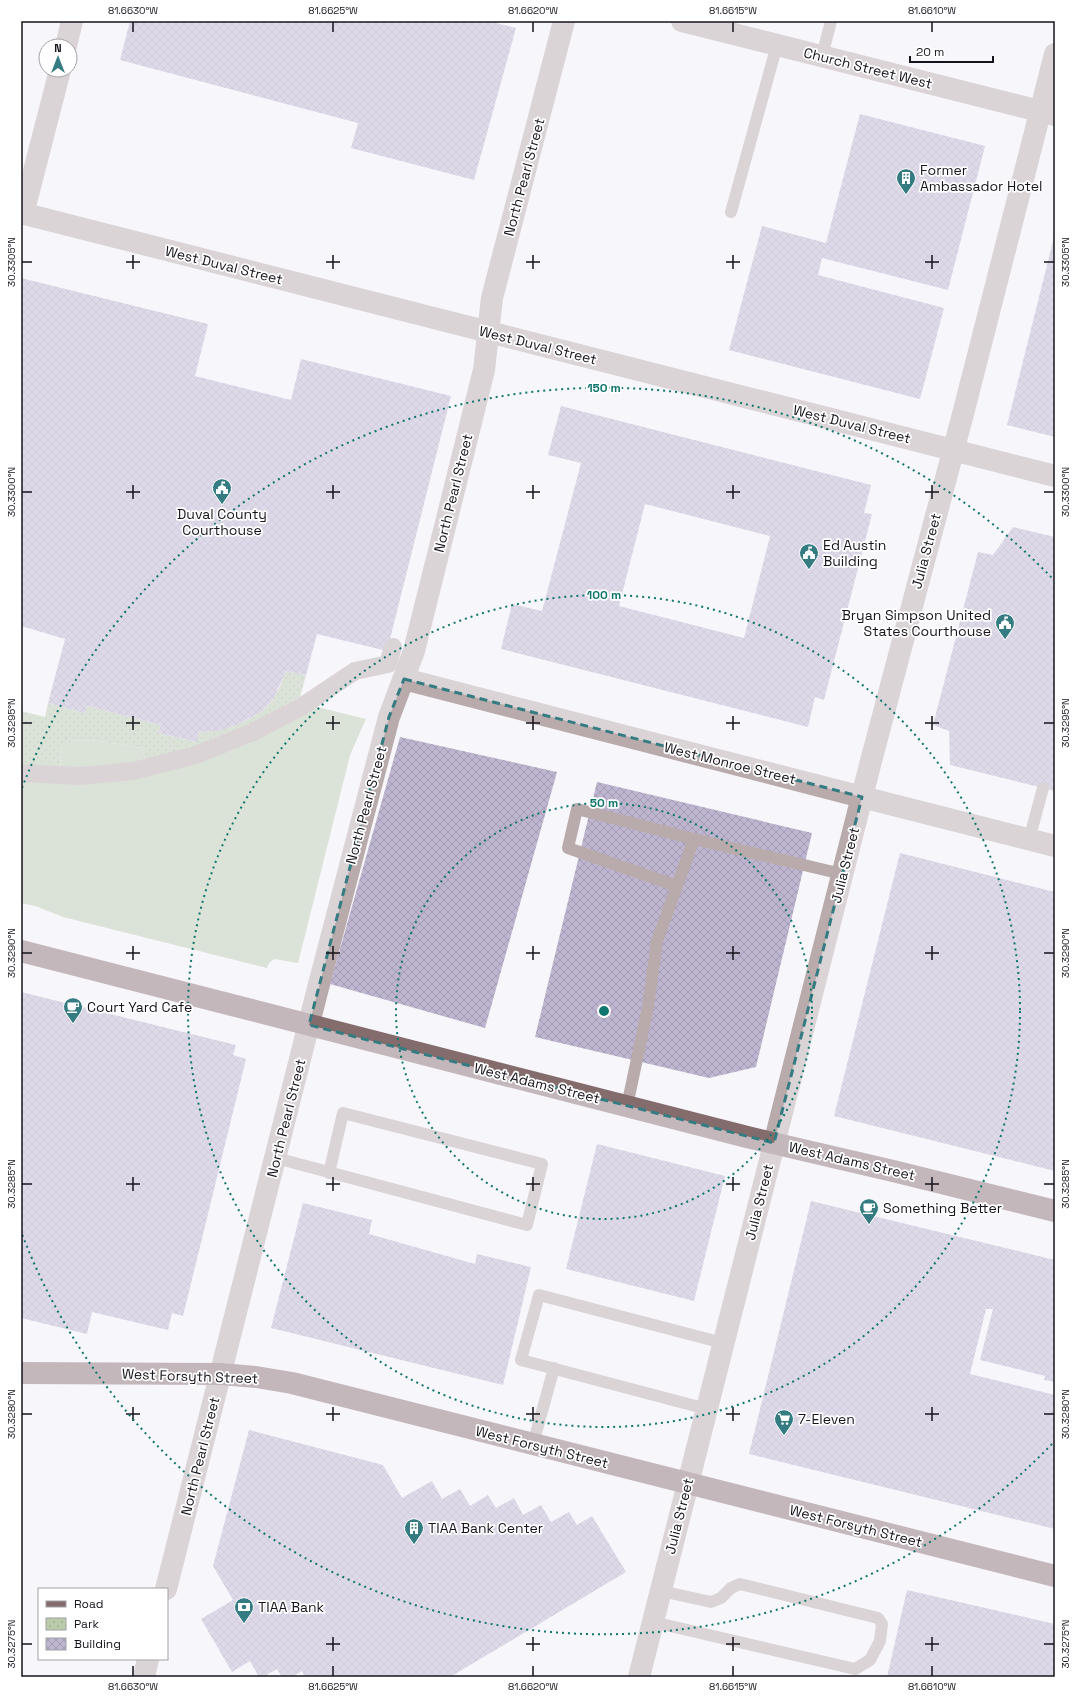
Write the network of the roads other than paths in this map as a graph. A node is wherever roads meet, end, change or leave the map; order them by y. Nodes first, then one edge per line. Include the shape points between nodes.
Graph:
1 (72, 21) edge
2 (564, 21) edge
3 (682, 21) edge
4 (831, 21) edge
5 (68, 38) edge
6 (777, 45) junction
7 (1055, 54) edge
8 (822, 56) junction
9 (58, 78) edge
10 (1048, 114) edge
11 (731, 212) dead end
12 (22, 214) edge
13 (488, 332) junction
14 (953, 450) junction
15 (1055, 476) edge
16 (393, 647) dead end
17 (404, 679) junction
18 (21, 774) edge
19 (1043, 788) dead end
20 (862, 797) junction
21 (694, 839) junction
22 (1029, 840) junction
23 (1055, 846) edge
24 (842, 874) junction
25 (677, 886) junction
26 (21, 951) edge
27 (309, 1025) junction
28 (627, 1106) junction
29 (774, 1143) junction
30 (276, 1158) junction
31 (329, 1173) junction
32 (1055, 1211) edge
33 (723, 1343) junction
34 (554, 1368) junction
35 (21, 1373) edge
36 (220, 1374) junction
37 (707, 1409) junction
38 (533, 1444) junction
39 (688, 1484) junction
40 (1055, 1576) edge
41 (166, 1588) edge
42 (661, 1591) junction
43 (653, 1622) junction
44 (148, 1660) edge
45 (144, 1677) edge
46 (639, 1677) edge

1 - 5 street
2 - 13 street, North Pearl Street via 492,298
3 - 6 street, Church Street West
4 - 8 lane
6 - 8 street, Church Street West
6 - 11 lane
7 - 10 street, Julia Street
8 - 10 street, Church Street West
9 - 12 street
10 - 14 street, Julia Street
12 - 13 street, West Duval Street
13 - 14 street, West Duval Street
13 - 17 street, North Pearl Street via 484,370 414,651
14 - 15 street, West Duval Street
14 - 20 street, Julia Street
16 - 18 street via 388,664 355,671 301,707 253,732 196,754 133,771 80,776
17 - 20 street, West Monroe Street
17 - 27 street, North Pearl Street via 389,717
19 - 22 lane
20 - 22 street, West Monroe Street
20 - 24 street, Julia Street
21 - 24 lane
21 - 25 lane
21 - 25 lane via 577,809 568,848
22 - 23 street, West Monroe Street
24 - 29 street, Julia Street
25 - 28 lane via 657,941 648,1007
26 - 27 main road, West Adams Street
27 - 28 main road, West Adams Street
27 - 30 street, North Pearl Street
28 - 29 main road, West Adams Street
29 - 32 main road, West Adams Street
29 - 33 street, Julia Street
30 - 31 lane
30 - 36 street, North Pearl Street
31 - 31 lane via 527,1224 542,1164 343,1112
33 - 34 lane via 540,1295 521,1360
33 - 37 street, Julia Street
34 - 37 lane
34 - 38 lane
35 - 36 main road, West Forsyth Street
36 - 38 main road, West Forsyth Street via 292,1384
36 - 41 street, North Pearl Street
37 - 39 street, Julia Street
38 - 39 main road, West Forsyth Street
39 - 40 main road, West Forsyth Street
39 - 42 street, Julia Street
42 - 43 street, Julia Street
42 - 43 lane via 711,1602 740,1584 878,1618 882,1624 880,1641 870,1660 855,1669
43 - 46 street, Julia Street
44 - 45 street

